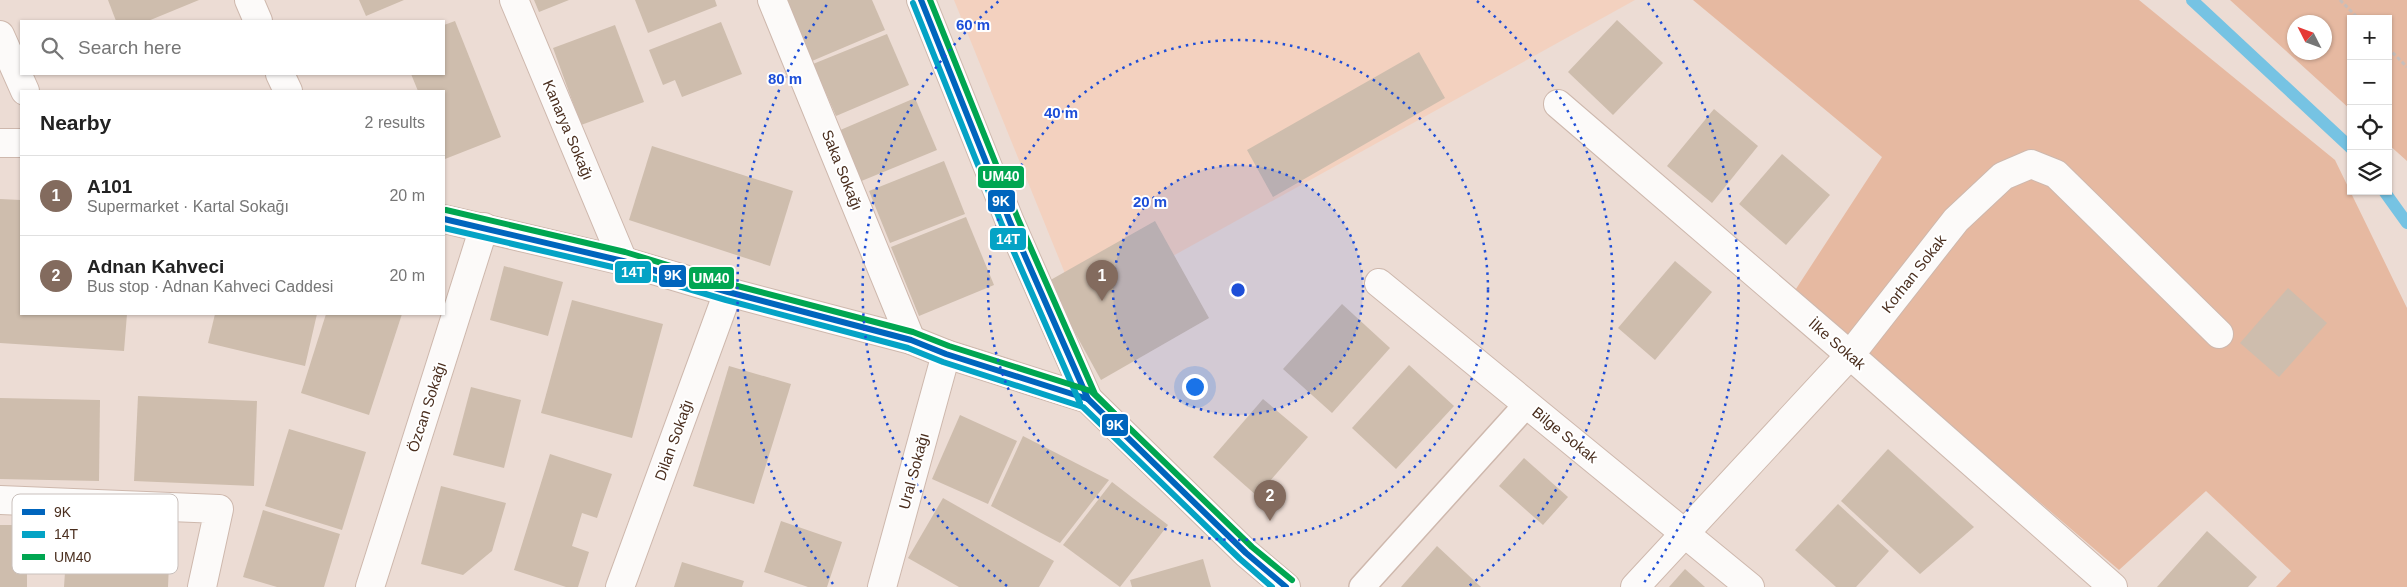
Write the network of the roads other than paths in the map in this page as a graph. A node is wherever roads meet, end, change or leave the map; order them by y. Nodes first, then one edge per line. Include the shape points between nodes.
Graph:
1 (249, 0) edge
2 (514, 0) edge
3 (772, 0) edge
4 (921, 0) edge
5 (258, 20) edge
6 (0, 35) edge
7 (280, 75) edge
8 (25, 90) edge
9 (288, 90) edge
10 (1558, 104) dead end
11 (0, 143) edge
12 (20, 143) edge
13 (445, 219) edge
14 (484, 227) junction
15 (623, 261) junction
16 (1379, 283) dead end
17 (728, 292) junction
18 (2219, 334) dead end
19 (912, 340) junction
20 (946, 354) junction
21 (1850, 355) junction
22 (1088, 399) junction
23 (1528, 404) junction
24 (178, 507) edge
25 (1684, 532) junction
26 (1246, 553) junction
27 (202, 587) edge
28 (370, 587) edge
29 (620, 587) edge
30 (882, 587) edge
31 (1257, 587) edge
32 (1286, 587) edge
33 (1362, 587) edge
34 (1635, 587) edge
35 (1750, 587) edge
36 (2113, 587) edge

1 - 5 street
2 - 15 street, Kanarya Sokağı
3 - 19 street, Saka Sokağı
4 - 22 street via 1010,222
6 - 8 street
7 - 9 street
10 - 21 street, İlke Sokak
11 - 12 street
13 - 14 street
14 - 15 street
14 - 28 street, Özcan Sokağı
15 - 17 street
16 - 23 street, Bilge Sokak
17 - 19 street
17 - 29 street, Dilan Sokağı
18 - 21 street, Korhan Sokak via 2056,174 2030,164 2004,176 1956,220
19 - 20 street
20 - 22 street
20 - 30 street, Ural Sokağı
21 - 25 street, Korhan Sokak
21 - 36 street, İlke Sokak
22 - 26 street
23 - 25 street, Bilge Sokak
23 - 33 lane
24 - 27 street via 219,509
25 - 34 street, Korhan Sokak
25 - 35 street, Bilge Sokak
26 - 31 street
26 - 32 street

